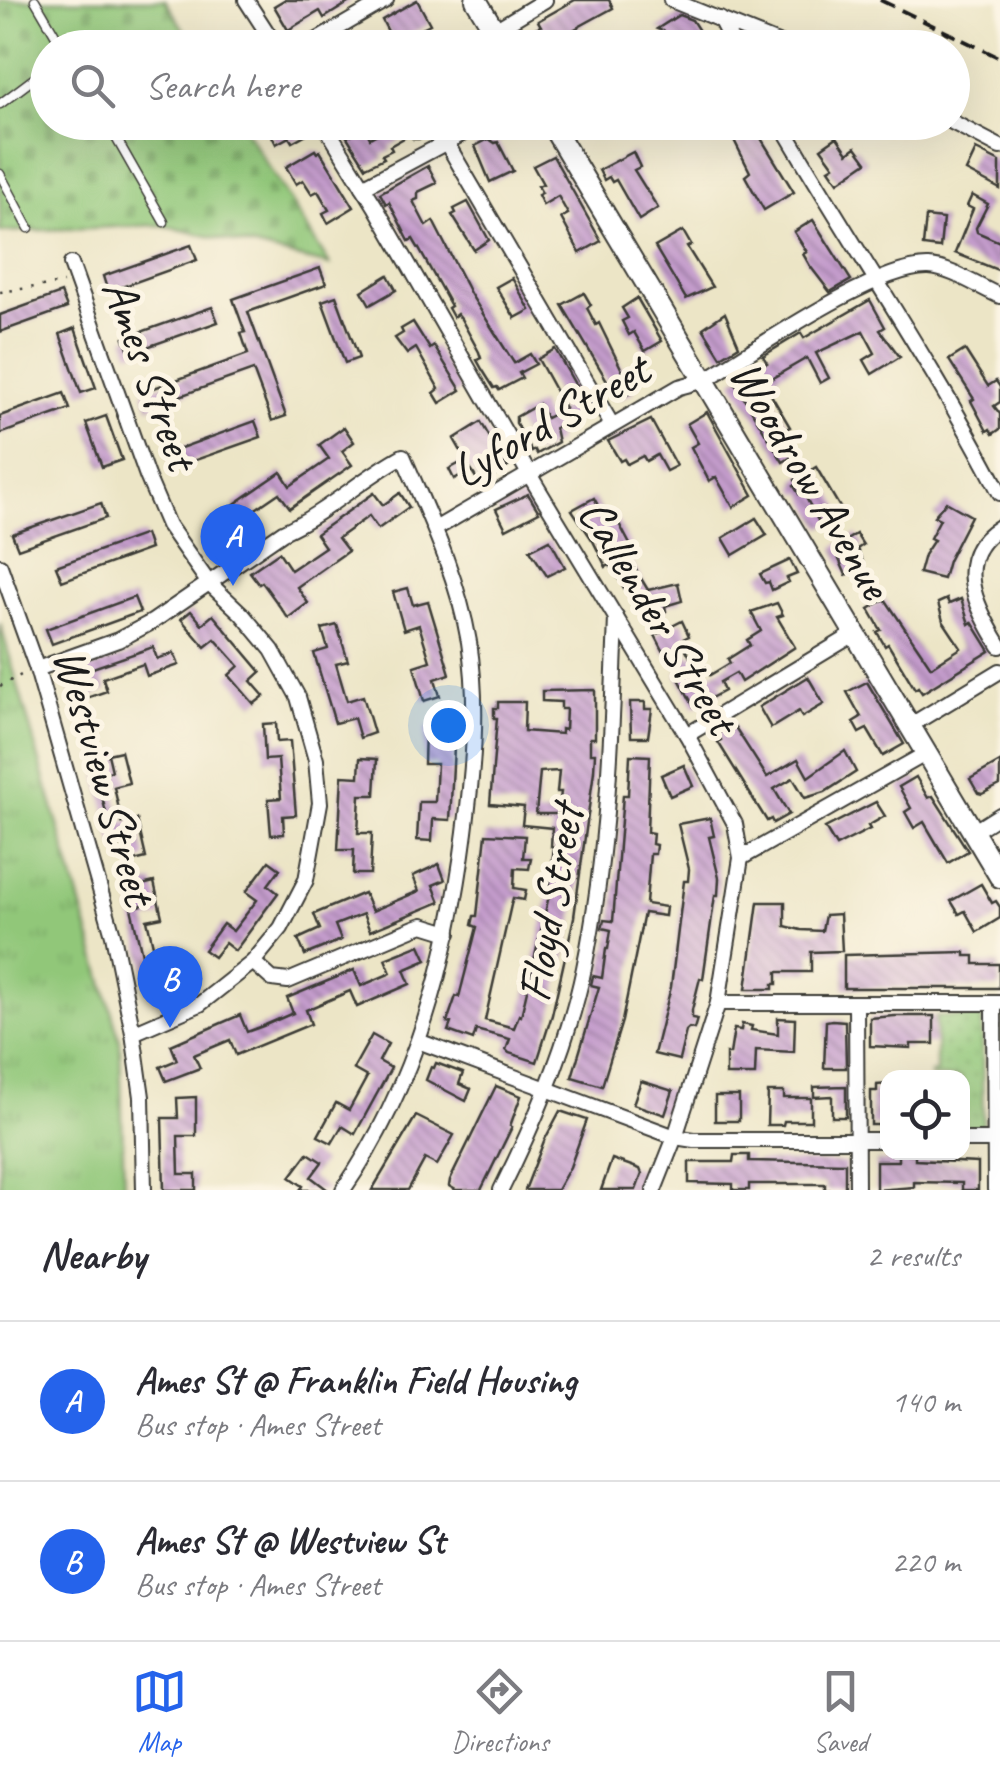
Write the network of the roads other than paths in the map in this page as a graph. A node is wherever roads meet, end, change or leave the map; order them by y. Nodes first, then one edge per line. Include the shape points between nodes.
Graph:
1 (35, 0) edge
2 (246, 0) edge
3 (386, 0) edge
4 (476, 0) edge
5 (546, 0) edge
6 (672, 0) edge
7 (720, 19) junction
8 (52, 30) edge
9 (265, 30) edge
10 (335, 30) edge
11 (494, 30) edge
12 (511, 30) edge
13 (726, 30) edge
14 (747, 30) edge
15 (30, 82) edge
16 (0, 104) edge
17 (970, 131) edge
18 (116, 140) edge
19 (334, 140) edge
20 (450, 140) edge
21 (561, 140) edge
22 (791, 140) edge
23 (446, 142) junction
24 (1000, 147) edge
25 (0, 174) edge
26 (364, 187) junction
27 (164, 222) dead end
28 (29, 228) dead end
29 (71, 264) dead end
30 (875, 279) junction
31 (1000, 296) edge
32 (705, 380) junction
33 (612, 425) junction
34 (529, 474) junction
35 (1000, 492) edge
36 (1000, 526) edge
37 (435, 530) junction
38 (0, 566) edge
39 (208, 582) junction
40 (616, 616) junction
41 (856, 633) junction
42 (1000, 646) edge
43 (31, 671) junction
44 (1000, 671) edge
45 (911, 725) junction
46 (687, 735) junction
47 (927, 753) junction
48 (1000, 815) edge
49 (972, 832) junction
50 (741, 858) junction
51 (1000, 877) edge
52 (449, 933) junction
53 (253, 962) junction
54 (718, 1003) junction
55 (856, 1003) junction
56 (997, 1003) edge
57 (133, 1033) junction
58 (418, 1040) junction
59 (546, 1089) junction
60 (675, 1137) junction
61 (857, 1140) junction
62 (880, 1140) edge
63 (970, 1140) edge
64 (997, 1140) edge
65 (144, 1190) edge
66 (344, 1190) edge
67 (501, 1190) edge
68 (654, 1190) edge
69 (857, 1190) edge
70 (994, 1190) edge

1 - 8 lane
2 - 9 street
3 - 10 street
4 - 11 street
5 - 12 street
6 - 7 street
7 - 13 street
7 - 14 street
15 - 16 lane
17 - 24 street
18 - 27 lane
19 - 26 street, Callender Street
20 - 23 street
21 - 32 street, Woodrow Avenue
22 - 30 street
23 - 26 street
23 - 33 street
25 - 28 lane
26 - 34 street, Callender Street
29 - 39 street, Ames Street via 161,510
30 - 31 street, Lyford Street via 934,267
30 - 32 street, Lyford Street
30 - 35 street
32 - 33 street, Lyford Street via 678,387
32 - 41 street, Woodrow Avenue
33 - 34 street, Lyford Street
34 - 37 street, Lyford Street
34 - 40 street, Callender Street
36 - 42 street via 987,535 970,569 976,602
37 - 39 street via 403,456
37 - 52 street via 462,606 476,732
38 - 43 street, Westview Street
39 - 43 street via 118,640
39 - 53 street, Ames Street via 272,650 298,697 316,760 320,803 306,880 281,928
40 - 46 street, Callender Street
40 - 59 street, Floyd Street via 613,734 596,899 584,971
41 - 45 street, Woodrow Avenue
41 - 46 street
43 - 57 street, Westview Street via 113,935
44 - 45 street
45 - 47 street, Woodrow Avenue
46 - 50 street, Callender Street via 735,824
47 - 49 street, Woodrow Avenue
47 - 50 street
48 - 49 street
49 - 51 street, Woodrow Avenue
50 - 54 street, Callender Street
52 - 53 street via 414,928 288,981 272,979
52 - 58 street
53 - 57 street, Ames Street via 200,1004
54 - 55 street
54 - 60 street, Callender Street
55 - 56 street
55 - 61 street
56 - 64 street
57 - 65 street, Westview Street
58 - 59 street
58 - 66 street
59 - 60 street
59 - 67 street, Floyd Street
60 - 61 street
60 - 68 street, Callender Street
61 - 62 street
61 - 69 street
63 - 64 street
64 - 70 street

